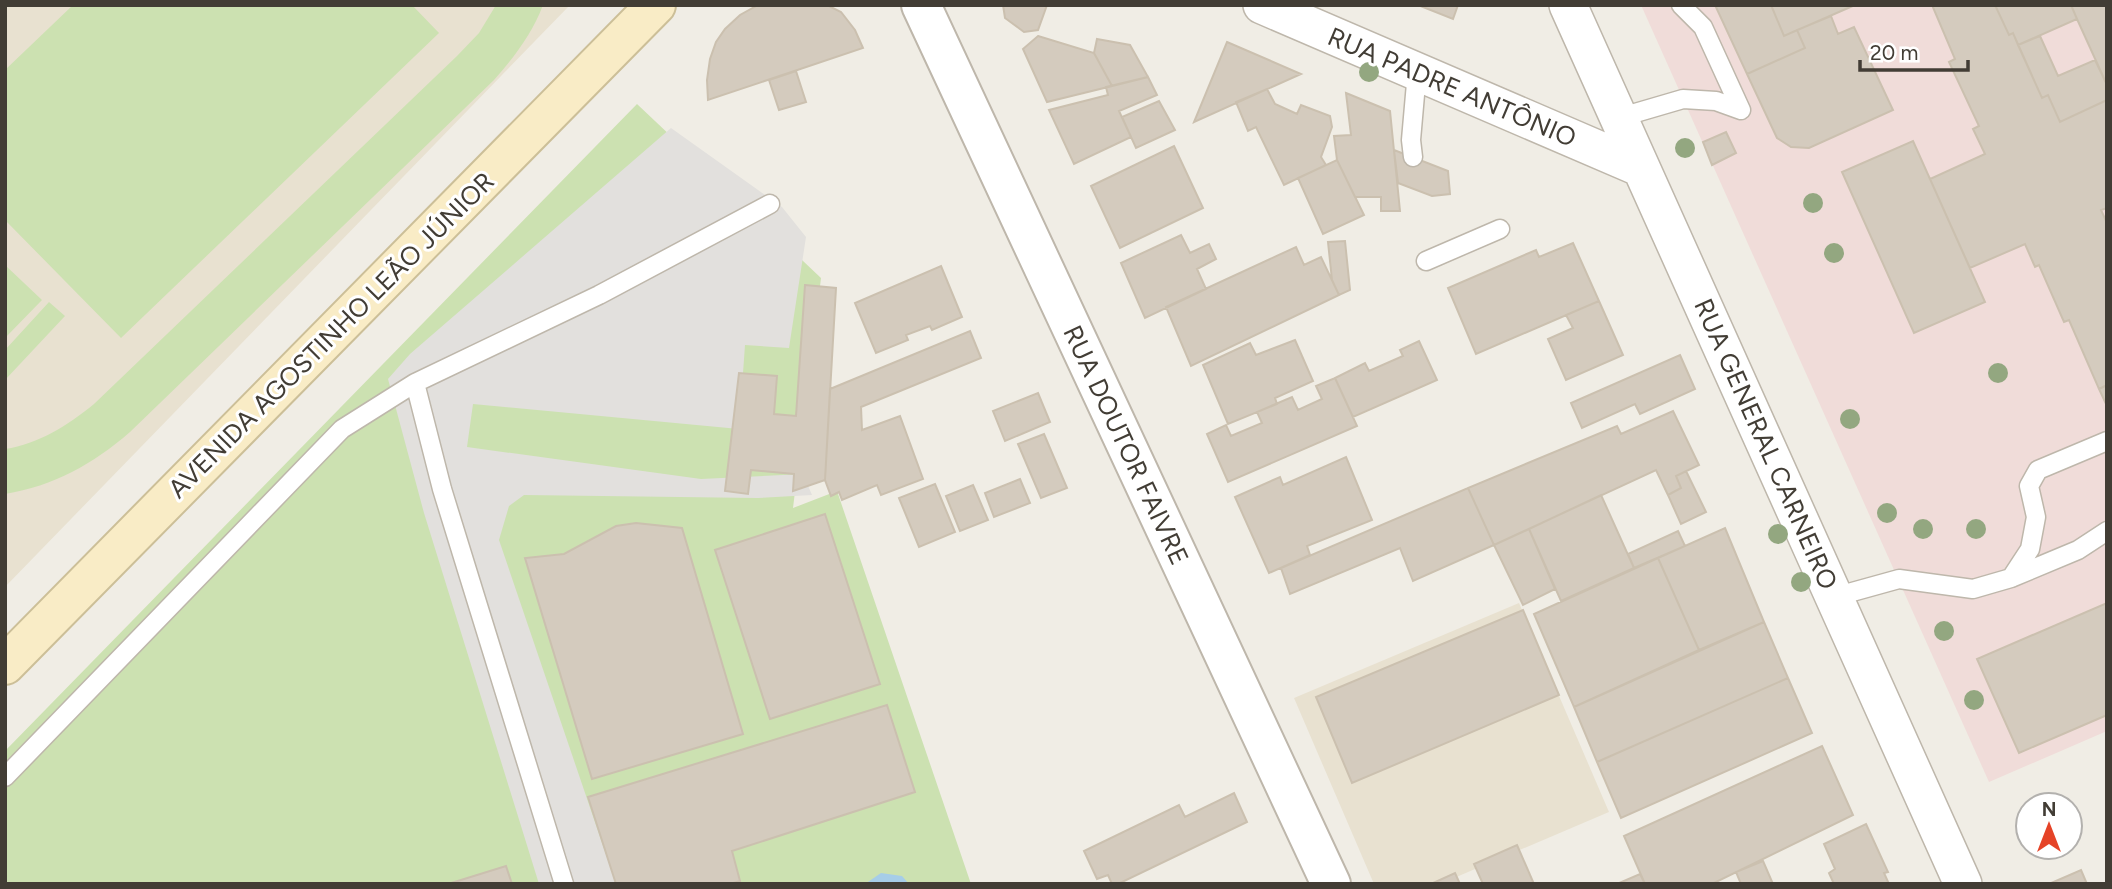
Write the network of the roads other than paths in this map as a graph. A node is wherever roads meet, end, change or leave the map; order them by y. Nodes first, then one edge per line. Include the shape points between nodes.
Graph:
1 (656, 5) edge
2 (921, 5) edge
3 (1262, 5) edge
4 (1681, 5) edge
5 (1570, 6) edge
6 (1417, 72) junction
7 (1618, 118) junction
8 (1413, 158) dead end
9 (1641, 168) junction
10 (770, 204) dead end
11 (1500, 229) dead end
12 (1426, 261) dead end
13 (415, 383) junction
14 (2107, 441) edge
15 (2107, 531) edge
16 (2011, 578) junction
17 (1834, 597) junction
18 (5, 665) edge
19 (5, 777) edge
20 (564, 884) edge
21 (1331, 884) edge
22 (1963, 884) edge

1 - 18 main road, AVENIDA AGOSTINHO LEÃO JÚNIOR
2 - 21 street, RUA DOUTOR FAIVRE
3 - 6 street, RUA PADRE ANTÔNIO
4 - 7 lane via 1703,27 1741,110 1716,100 1683,99
5 - 7 street, RUA GENERAL CARNEIRO
6 - 8 lane
6 - 9 street, RUA PADRE ANTÔNIO
7 - 9 street, RUA GENERAL CARNEIRO
9 - 17 street, RUA GENERAL CARNEIRO
10 - 13 lane via 599,295
11 - 12 lane
13 - 19 lane via 342,429
13 - 20 lane via 442,489
14 - 16 lane via 2038,470 2029,486 2036,517 2030,549
15 - 16 lane via 2078,550
16 - 17 lane via 1973,589 1899,579
17 - 22 street, RUA GENERAL CARNEIRO

